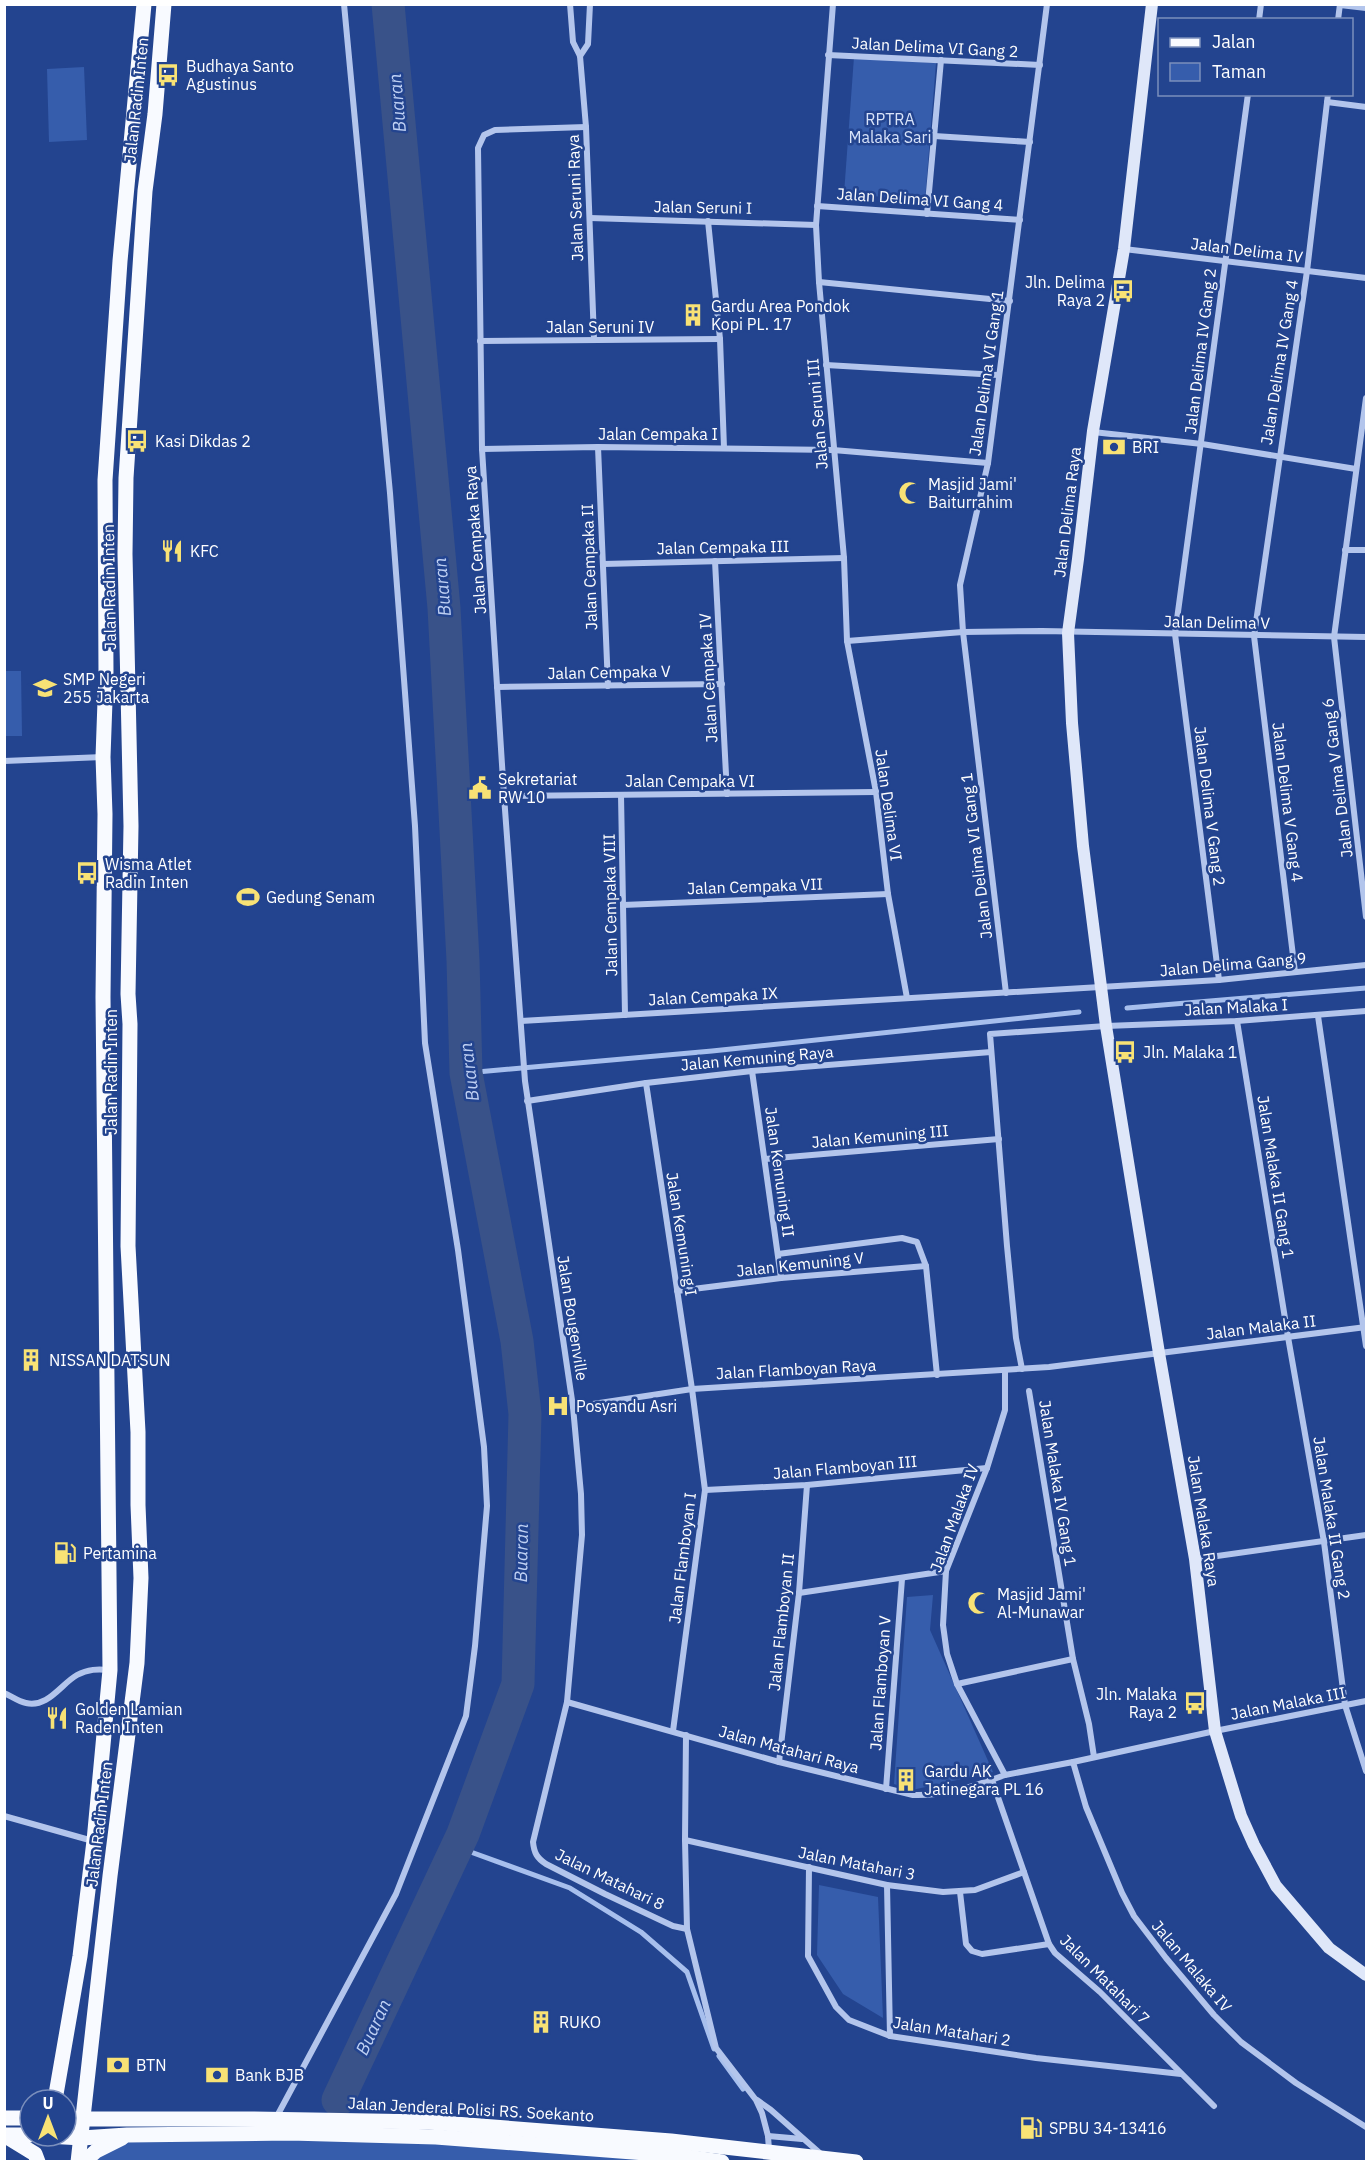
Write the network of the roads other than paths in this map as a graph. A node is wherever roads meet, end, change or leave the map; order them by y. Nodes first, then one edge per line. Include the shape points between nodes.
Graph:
1 (144, 4) edge
2 (164, 4) edge
3 (344, 4) edge
4 (570, 4) edge
5 (590, 4) edge
6 (832, 4) edge
7 (1047, 4) edge
8 (1152, 4) edge
9 (1340, 5) edge
10 (1366, 8) edge
11 (828, 55) junction
12 (580, 56) junction
13 (941, 60) junction
14 (1040, 65) junction
15 (1248, 96) edge
16 (1328, 96) edge
17 (1327, 102) junction
18 (1366, 107) edge
19 (586, 127) junction
20 (934, 136) junction
21 (1030, 142) junction
22 (817, 206) junction
23 (927, 214) junction
24 (590, 218) junction
25 (1020, 220) junction
26 (708, 221) junction
27 (816, 225) junction
28 (1124, 249) junction
29 (1224, 262) junction
30 (1307, 271) junction
31 (1366, 278) edge
32 (819, 282) junction
33 (1010, 301) junction
34 (594, 339) junction
35 (720, 339) junction
36 (480, 341) junction
37 (826, 365) junction
38 (998, 375) junction
39 (1366, 398) edge
40 (1093, 431) junction
41 (1364, 433) edge
42 (1202, 444) junction
43 (598, 447) junction
44 (724, 448) junction
45 (482, 449) junction
46 (833, 450) junction
47 (1279, 458) junction
48 (988, 463) junction
49 (1356, 469) junction
50 (1345, 550) junction
51 (1366, 550) edge
52 (844, 558) junction
53 (715, 561) junction
54 (603, 564) junction
55 (963, 632) junction
56 (1068, 633) junction
57 (1175, 634) junction
58 (1254, 636) junction
59 (1334, 637) junction
60 (1366, 637) edge
61 (847, 641) junction
62 (722, 684) junction
63 (608, 686) junction
64 (497, 687) junction
65 (103, 757) junction
66 (4, 761) edge
67 (876, 792) junction
68 (727, 794) junction
69 (621, 795) junction
70 (504, 796) junction
71 (888, 894) junction
72 (623, 905) junction
73 (1366, 917) edge
74 (1366, 965) edge
75 (1295, 972) junction
76 (1219, 980) junction
77 (1103, 987) junction
78 (1006, 993) junction
79 (128, 994) junction
80 (103, 997) junction
81 (907, 998) junction
82 (1366, 1011) edge
83 (625, 1015) junction
84 (1318, 1016) junction
85 (521, 1021) junction
86 (1237, 1021) junction
87 (1106, 1026) junction
88 (522, 1047) joint
89 (991, 1052) junction
90 (752, 1071) junction
91 (646, 1083) junction
92 (527, 1101) junction
93 (999, 1139) junction
94 (765, 1159) junction
95 (778, 1254) junction
96 (926, 1266) junction
97 (781, 1278) junction
98 (677, 1291) junction
99 (1365, 1328) edge
100 (1288, 1337) junction
101 (1366, 1346) edge
102 (1159, 1353) junction
103 (1022, 1369) junction
104 (1005, 1370) junction
105 (937, 1375) junction
106 (692, 1389) junction
107 (1029, 1391) dead end
108 (573, 1407) junction
109 (987, 1468) junction
110 (807, 1485) junction
111 (705, 1490) junction
112 (1366, 1535) edge
113 (1323, 1542) junction
114 (1195, 1559) junction
115 (946, 1571) junction
116 (902, 1579) junction
117 (799, 1593) junction
118 (1073, 1659) junction
119 (110, 1670) junction
120 (957, 1684) junction
121 (4, 1693) edge
122 (1366, 1701) edge
123 (567, 1702) junction
124 (1345, 1705) junction
125 (672, 1731) junction
126 (1215, 1731) junction
127 (686, 1735) junction
128 (1094, 1757) junction
129 (779, 1762) junction
130 (1073, 1762) junction
131 (1366, 1771) edge
132 (1005, 1775) junction
133 (992, 1780) junction
134 (886, 1789) junction
135 (4, 1816) edge
136 (685, 1840) junction
137 (94, 1841) junction
138 (809, 1867) junction
139 (1024, 1872) junction
140 (887, 1885) junction
141 (960, 1892) junction
142 (687, 1929) junction
143 (1049, 1944) junction
144 (1366, 1975) edge
145 (890, 2036) junction
146 (1181, 2074) junction
147 (57, 2088) edge
148 (756, 2100) junction
149 (1214, 2106) dead end
150 (78, 2119) edge
151 (84, 2119) junction
152 (275, 2119) junction
153 (292, 2126) junction
154 (1366, 2127) edge
155 (4, 2135) edge
156 (128, 2135) junction
157 (78, 2138) edge
158 (82, 2138) junction
159 (803, 2139) junction
160 (768, 2143) junction
161 (826, 2158) junction
162 (39, 2162) edge
163 (78, 2162) edge
164 (84, 2162) edge
165 (722, 2162) edge
166 (856, 2162) edge

1 - 65 main road, Jalan Radin Inten via 105,480
2 - 79 main road, Jalan Radin Inten via 145,191 126,478 131,826
3 - 152 street via 390,493 415,826 425,1043 472,1354 487,1506 466,1716 396,1894
4 - 12 street, Jalan Seruni Raya via 573,42
5 - 12 street, Jalan Seruni Raya via 588,44
6 - 11 street, Jalan Seruni III
7 - 14 street, Jalan Delima VI Gang 1
8 - 28 street, Jalan Delima Raya
9 - 10 street
11 - 13 street, Jalan Delima VI Gang 2
11 - 22 street, Jalan Seruni III
12 - 19 street, Jalan Seruni Raya
13 - 14 street, Jalan Delima VI Gang 2
13 - 20 street
14 - 21 street, Jalan Delima VI Gang 1
15 - 29 street, Jalan Delima IV Gang 2
16 - 17 street, Jalan Delima IV Gang 4
17 - 18 street
17 - 30 street, Jalan Delima IV Gang 4
19 - 24 street, Jalan Seruni Raya
19 - 36 street, Jalan Cempaka Raya via 495,130 484,135 478,148
20 - 21 street
20 - 23 street
21 - 25 street, Jalan Delima VI Gang 1
22 - 23 street, Jalan Delima VI Gang 4
22 - 27 street, Jalan Seruni III
23 - 25 street, Jalan Delima VI Gang 4
24 - 26 street, Jalan Seruni I
24 - 34 street, Jalan Seruni Raya
25 - 33 street, Jalan Delima VI Gang 1
26 - 27 street, Jalan Seruni I
26 - 35 street
27 - 32 street, Jalan Seruni III
28 - 29 street, Jalan Delima IV
28 - 40 street, Jalan Delima Raya
29 - 30 street, Jalan Delima IV
29 - 42 street, Jalan Delima IV Gang 2
30 - 31 street, Jalan Delima IV
30 - 47 street, Jalan Delima IV Gang 4
32 - 33 street
32 - 37 street, Jalan Seruni III
33 - 38 street, Jalan Delima VI Gang 1
34 - 35 street, Jalan Seruni IV
34 - 36 street, Jalan Seruni IV
35 - 44 street
36 - 45 street, Jalan Cempaka Raya
37 - 38 street
37 - 46 street, Jalan Seruni III
38 - 48 street, Jalan Delima VI Gang 1
39 - 41 street, Jalan Delima V Gang 6
40 - 42 street
40 - 56 street, Jalan Delima Raya
41 - 49 street, Jalan Delima V Gang 6
42 - 47 street
42 - 57 street, Jalan Delima IV Gang 2
43 - 44 street, Jalan Cempaka I
43 - 45 street, Jalan Cempaka I
43 - 54 street, Jalan Cempaka II
44 - 46 street, Jalan Cempaka I
45 - 64 street, Jalan Cempaka Raya
46 - 48 street, Jalan Cempaka I
46 - 52 street, Jalan Seruni III
47 - 49 street
47 - 58 street, Jalan Delima IV Gang 4
48 - 55 street, Jalan Delima VI Gang 1 via 960,585
49 - 50 street, Jalan Delima V Gang 6
50 - 51 street
50 - 59 street, Jalan Delima V Gang 6
52 - 53 street, Jalan Cempaka III
52 - 61 street, Jalan Seruni III
53 - 54 street, Jalan Cempaka III
53 - 62 street, Jalan Cempaka IV
54 - 63 street, Jalan Cempaka II
55 - 56 street
55 - 61 street
55 - 78 street, Jalan Delima VI Gang 1
56 - 57 street, Jalan Delima V
56 - 77 street, Jalan Delima Raya via 1083,846
57 - 58 street, Jalan Delima V
57 - 76 street, Jalan Delima V Gang 2
58 - 59 street, Jalan Delima V
58 - 75 street, Jalan Delima V Gang 4
59 - 60 street, Jalan Delima V
59 - 73 street, Jalan Delima V Gang 6
61 - 67 street, Jalan Delima VI
62 - 63 street, Jalan Cempaka V
62 - 68 street, Jalan Cempaka IV
63 - 64 street, Jalan Cempaka V
64 - 70 street, Jalan Cempaka Raya
65 - 66 street
65 - 80 main road, Jalan Radin Inten
67 - 68 street, Jalan Cempaka VI
67 - 71 street, Jalan Delima VI
68 - 69 street, Jalan Cempaka VI
69 - 70 street, Jalan Cempaka VI
69 - 72 street, Jalan Cempaka VIII
70 - 85 street, Jalan Cempaka Raya
71 - 72 street, Jalan Cempaka VII
71 - 81 street, Jalan Delima VI
72 - 83 street, Jalan Cempaka VIII
74 - 75 street, Jalan Delima Gang 9
75 - 76 street, Jalan Delima Gang 9
76 - 77 street, Jalan Delima Gang 9
77 - 78 street
77 - 87 street, Jalan Delima Raya
78 - 81 street
79 - 80 main road
79 - 151 main road, Jalan Radin Inten via 128,1246 141,1578 137,1664
80 - 119 main road, Jalan Radin Inten
81 - 83 street, Jalan Cempaka IX
82 - 84 street, Jalan Malaka I
83 - 85 street, Jalan Cempaka IX
84 - 86 street, Jalan Malaka I
84 - 99 street
85 - 88 street, Jalan Cempaka Raya
86 - 87 street, Jalan Malaka I
86 - 100 street, Jalan Malaka II Gang 1
87 - 89 street via 993,1032
87 - 102 street, Jalan Malaka Raya
88 - 92 street, Jalan Bougenville
89 - 90 street, Jalan Kemuning Raya
89 - 93 street
90 - 91 street, Jalan Kemuning Raya
90 - 94 street, Jalan Kemuning II
91 - 92 street, Jalan Kemuning Raya
91 - 98 street, Jalan Kemuning I
92 - 108 street, Jalan Bougenville
93 - 94 street, Jalan Kemuning III
93 - 103 street
94 - 95 street, Jalan Kemuning II
95 - 96 street via 902,1238 917,1242
95 - 97 street, Jalan Kemuning II
96 - 97 street, Jalan Kemuning V
96 - 105 street
97 - 98 street, Jalan Kemuning V
98 - 106 street, Jalan Kemuning I
99 - 100 street, Jalan Malaka II
99 - 101 street
100 - 102 street, Jalan Malaka II
100 - 113 street, Jalan Malaka II Gang 2
102 - 103 street
102 - 114 street, Jalan Malaka Raya
103 - 104 street, Jalan Flamboyan Raya
104 - 105 street, Jalan Flamboyan Raya
104 - 109 street, Jalan Malaka IV via 1005,1410
105 - 106 street, Jalan Flamboyan Raya
106 - 108 street, Jalan Flamboyan Raya
106 - 111 street, Jalan Flamboyan I
107 - 118 street, Jalan Malaka IV Gang 1
108 - 123 street, Jalan Bougenville via 582,1535
109 - 110 street, Jalan Flamboyan III
109 - 115 street, Jalan Malaka IV
110 - 111 street, Jalan Flamboyan III
110 - 117 street, Jalan Flamboyan II
111 - 125 street, Jalan Flamboyan I
112 - 113 street
113 - 114 street
113 - 124 street, Jalan Malaka II Gang 2
114 - 126 street, Jalan Malaka Raya
115 - 116 street
115 - 120 street, Jalan Malaka IV via 943,1625
116 - 117 street
116 - 134 street, Jalan Flamboyan V
117 - 129 street, Jalan Flamboyan II
118 - 120 street
118 - 128 street, Jalan Malaka IV Gang 1
119 - 121 street via 83,1672 53,1696 40,1701 26,1704
119 - 137 main road, Jalan Radin Inten
120 - 132 street, Jalan Malaka IV
122 - 124 street, Jalan Malaka III
123 - 125 street, Jalan Matahari Raya
123 - 142 street, Jalan Matahari 8 via 534,1831 534,1852 546,1864 605,1894
124 - 126 street, Jalan Malaka III
124 - 131 street, Jalan Malaka II Gang 2
125 - 127 street, Jalan Matahari Raya
126 - 128 street
126 - 144 street, Jalan Malaka Raya via 1241,1816 1276,1886 1329,1948
127 - 129 street, Jalan Matahari Raya
127 - 136 street
128 - 130 street
129 - 134 street, Jalan Matahari Raya
130 - 132 street
130 - 154 street, Jalan Malaka IV via 1086,1807 1122,1893 1134,1917 1166,1958 1240,2042
132 - 133 street, Jalan Matahari Raya
133 - 134 street, Jalan Matahari Raya via 930,1795
133 - 139 street, Jalan Matahari 7
135 - 137 street
136 - 138 street, Jalan Matahari 3
136 - 142 street
137 - 147 main road, Jalan Radin Inten via 80,1956
138 - 140 street, Jalan Matahari 3
138 - 145 street, Jalan Matahari 2 via 810,1963 842,2014
139 - 141 street, Jalan Matahari 3
139 - 143 street, Jalan Matahari 7
140 - 141 street, Jalan Matahari 3
140 - 145 street
141 - 143 street via 966,1944 972,1952 982,1954
142 - 148 street via 716,2048
143 - 146 street, Jalan Matahari 7
145 - 146 street, Jalan Matahari 2
146 - 149 street, Jalan Matahari 7
148 - 159 street
148 - 160 street
150 - 151 main road, Jalan Jenderal Polisi RS. Soekanto
151 - 152 main road, Jalan Jenderal Polisi RS. Soekanto
151 - 158 main road, Jalan Radin Inten
152 - 153 main road, Jalan Jenderal Polisi RS. Soekanto
153 - 156 main road, Jalan Jenderal Polisi RS. Soekanto
153 - 160 main road, Jalan Jenderal Polisi RS. Soekanto via 400,2120 709,2145
153 - 165 main road, Jalan Jenderal Polisi RS. Soekanto
155 - 162 main road via 35,2154
156 - 158 main road, Jalan Jenderal Polisi RS. Soekanto
156 - 164 main road via 96,2151
157 - 158 main road, Jalan Jenderal Polisi RS. Soekanto
158 - 163 main road, Jalan Radin Inten
159 - 160 street
159 - 161 street
160 - 161 main road, Jalan Jenderal Polisi RS. Soekanto
161 - 166 main road, Jalan Jenderal Polisi RS. Soekanto

